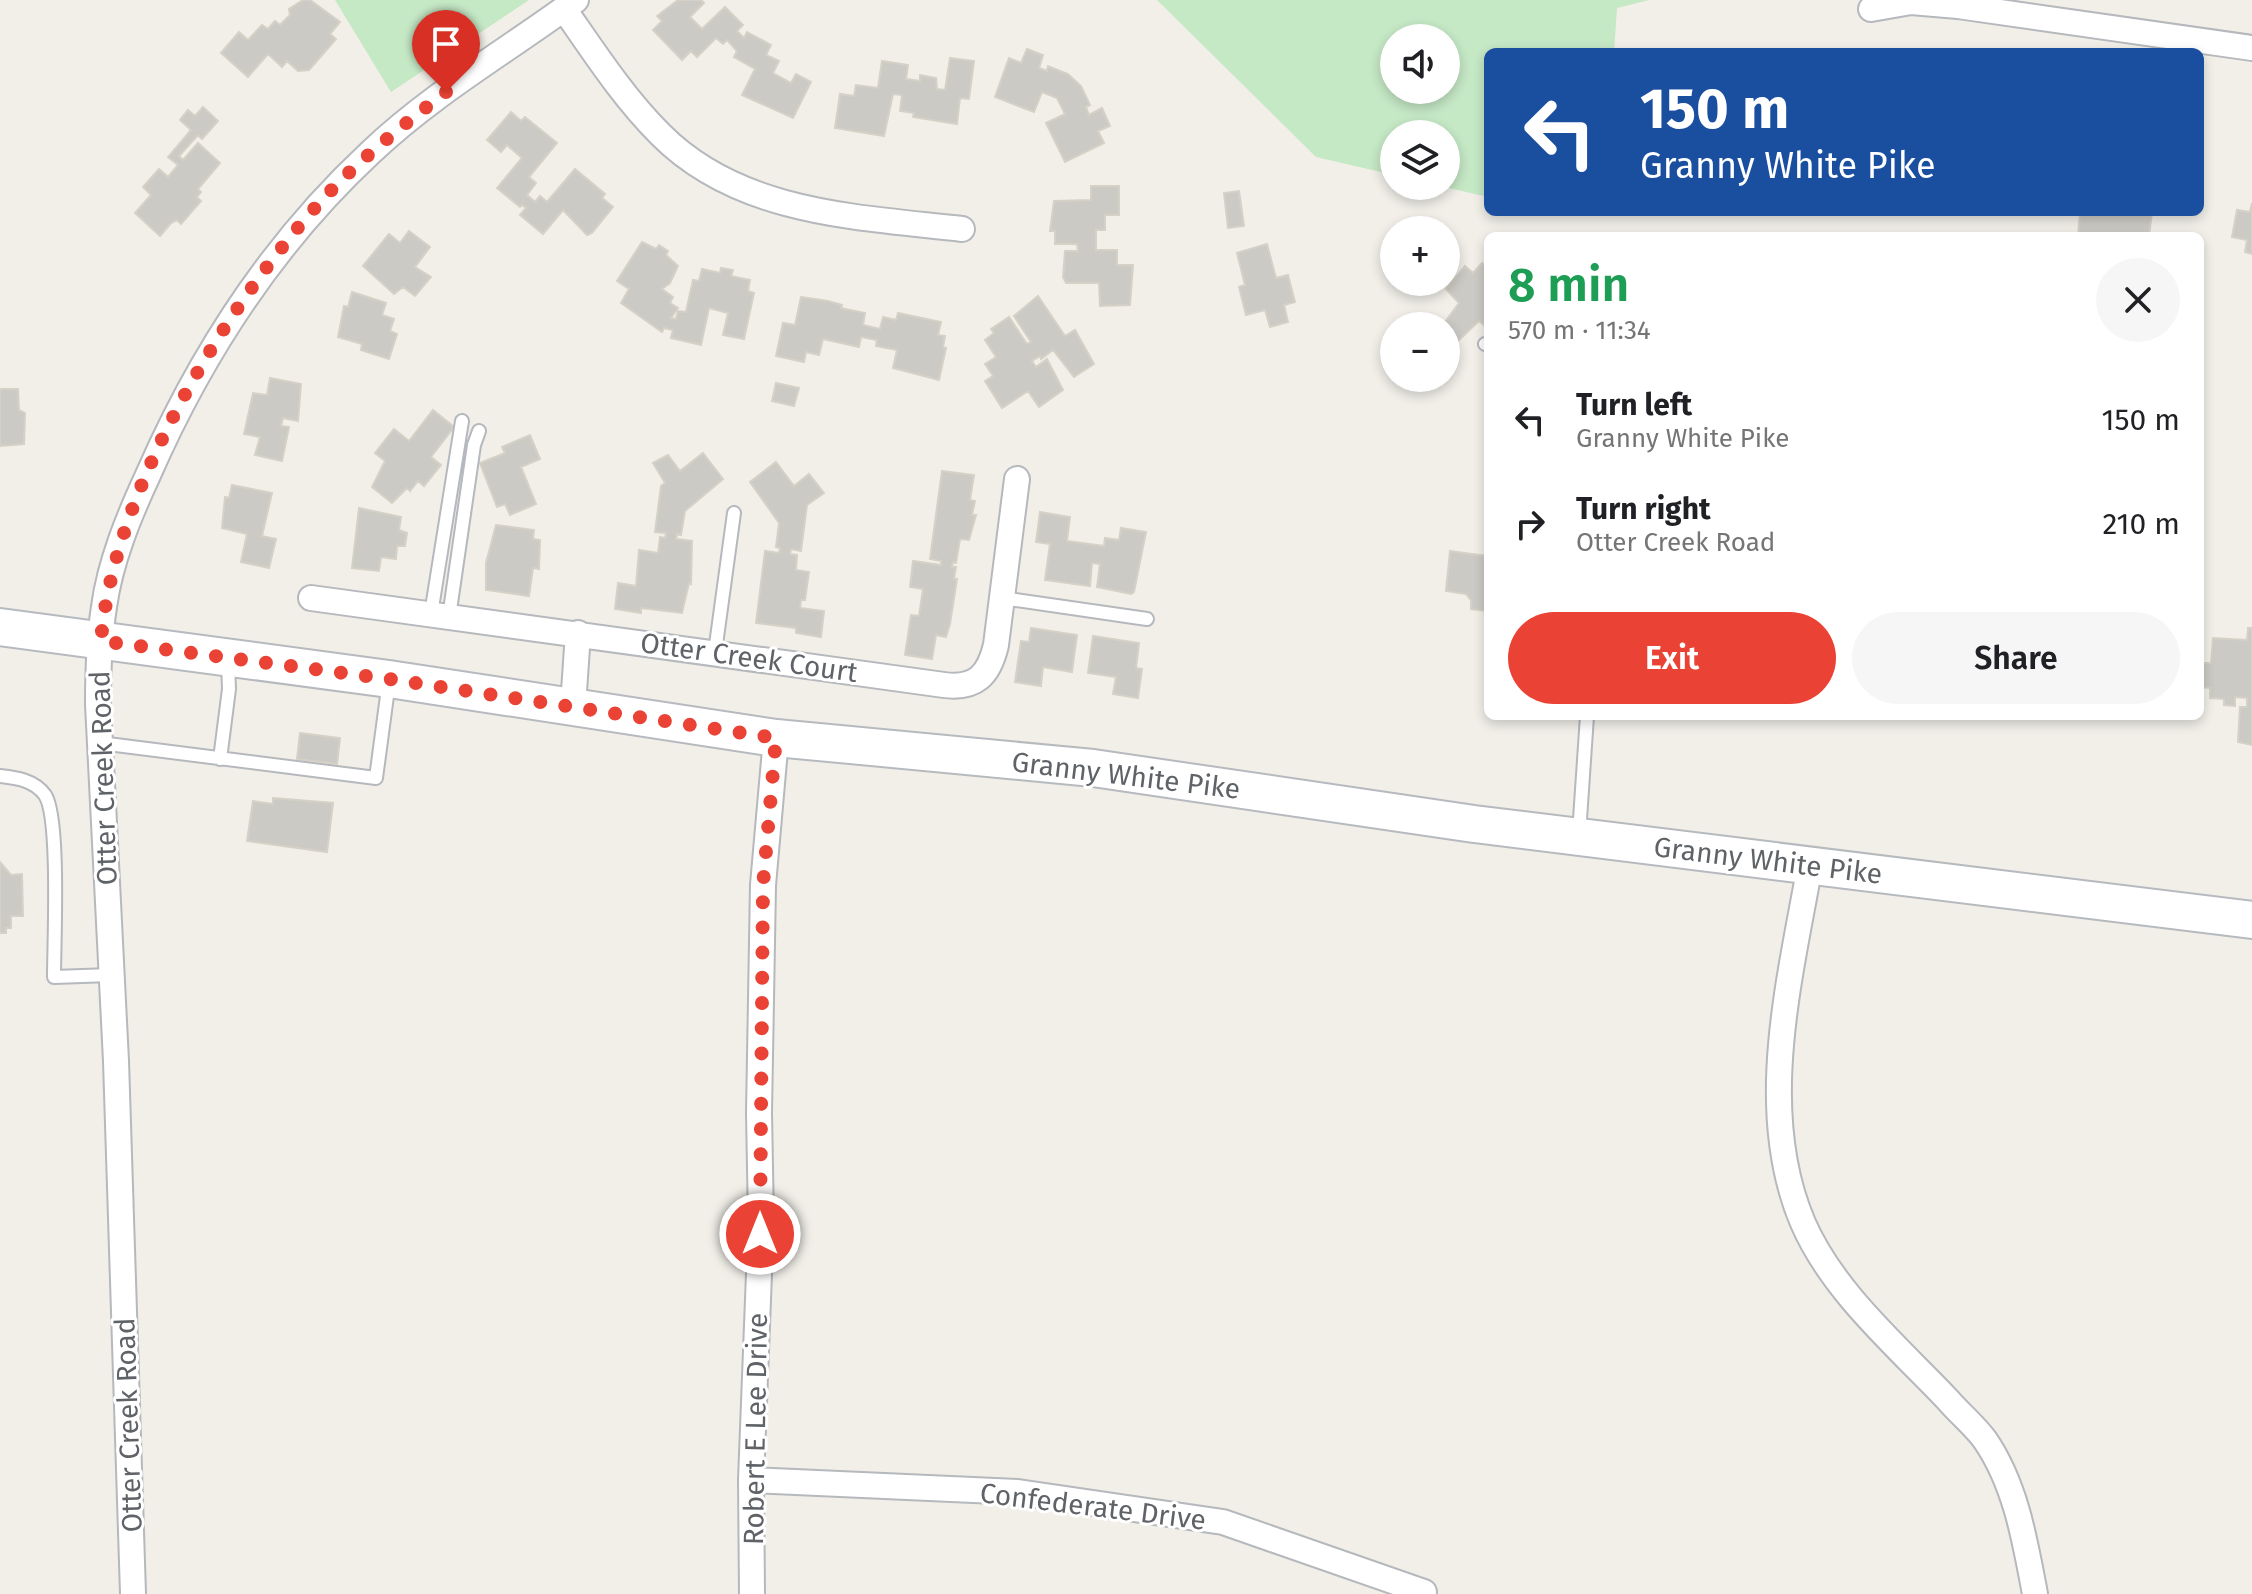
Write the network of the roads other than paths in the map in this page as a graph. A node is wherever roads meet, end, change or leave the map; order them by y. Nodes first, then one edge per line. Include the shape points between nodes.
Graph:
1 (570, 4) edge
2 (1871, 9) dead end
3 (2252, 48) edge
4 (962, 229) dead end
5 (462, 421) dead end
6 (479, 431) dead end
7 (1017, 479) dead end
8 (734, 513) dead end
9 (448, 515) junction
10 (463, 517) junction
11 (311, 598) dead end
12 (1002, 598) junction
13 (440, 616) junction
14 (1147, 619) dead end
15 (0, 627) edge
16 (578, 633) junction
17 (101, 641) junction
18 (715, 652) junction
19 (228, 657) junction
20 (389, 679) junction
21 (573, 706) junction
22 (1587, 720) edge
23 (776, 738) junction
24 (100, 743) junction
25 (220, 759) junction
26 (0, 776) edge
27 (1579, 837) junction
28 (1810, 865) junction
29 (2252, 920) edge
30 (111, 975) junction
31 (751, 1480) junction
32 (1424, 1592) edge
33 (133, 1594) edge
34 (752, 1594) edge
35 (2035, 1594) edge

1 - 4 street via 647,121 714,176 807,209
1 - 17 street, Otter Creek Road via 372,150 265,271 208,356 156,457 110,580
2 - 3 street via 1911,2 1958,6
5 - 9 lane
6 - 10 lane
7 - 12 street, Otter Creek Court
8 - 18 lane
9 - 10 lane
9 - 13 lane
10 - 13 lane
11 - 13 street, Otter Creek Court
12 - 14 lane
12 - 18 street, Otter Creek Court via 993,659 982,679 970,685
13 - 16 street, Otter Creek Court
15 - 17 main road, Granny White Pike
16 - 18 street, Otter Creek Court
16 - 21 street
17 - 19 main road, Granny White Pike
17 - 24 street, Otter Creek Road
19 - 20 main road, Granny White Pike
19 - 25 lane
20 - 21 main road, Granny White Pike
20 - 25 lane via 376,778
21 - 23 main road, Granny White Pike
22 - 27 lane
23 - 27 main road, Granny White Pike via 1093,768
23 - 31 street, Robert E Lee Drive via 763,885 761,1222
24 - 25 lane
24 - 30 street, Otter Creek Road
26 - 30 lane via 30,782 48,801 54,977
27 - 28 main road, Granny White Pike
28 - 29 main road, Granny White Pike
28 - 35 street via 1789,983 1778,1096 1791,1190 1814,1243 1848,1293 1984,1440 2012,1494
30 - 33 street, Otter Creek Road
31 - 32 street, Confederate Drive via 1018,1492 1223,1522
31 - 34 street, Robert E Lee Drive

